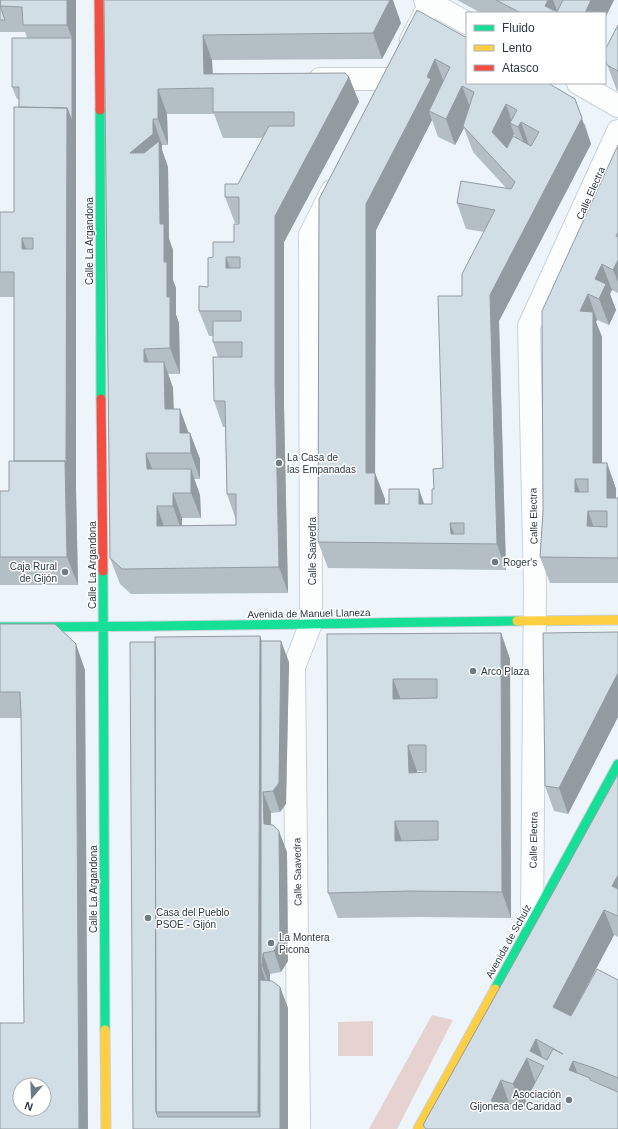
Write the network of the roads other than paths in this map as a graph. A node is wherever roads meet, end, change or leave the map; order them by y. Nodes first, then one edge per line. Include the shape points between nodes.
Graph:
1 (99, 0) edge
2 (429, 1) edge
3 (466, 22) edge
4 (303, 79) edge
5 (391, 79) junction
6 (587, 85) edge
7 (380, 100) edge
8 (618, 106) edge
9 (618, 131) edge
10 (343, 171) edge
11 (618, 620) edge
12 (535, 621) junction
13 (311, 623) junction
14 (0, 627) edge
15 (103, 627) junction
16 (618, 764) edge
17 (532, 920) junction
18 (106, 1129) edge
19 (299, 1129) edge
20 (418, 1129) edge

1 - 15 street, Calle La Argandona
2 - 3 street
2 - 5 street
4 - 5 street
5 - 7 street
6 - 8 street
9 - 12 street, Calle Electra via 530,326
10 - 13 street, Calle Saavedra via 310,235
11 - 12 street, Avenida de Manuel Llaneza
12 - 13 street, Avenida de Manuel Llaneza
12 - 17 street, Calle Electra
13 - 15 street, Avenida de Manuel Llaneza
13 - 19 street, Calle Saavedra via 294,667
14 - 15 street, Avenida de Manuel Llaneza
15 - 18 street, Calle La Argandona
16 - 17 street, Avenida de Schulz
17 - 20 street, Avenida de Schulz

